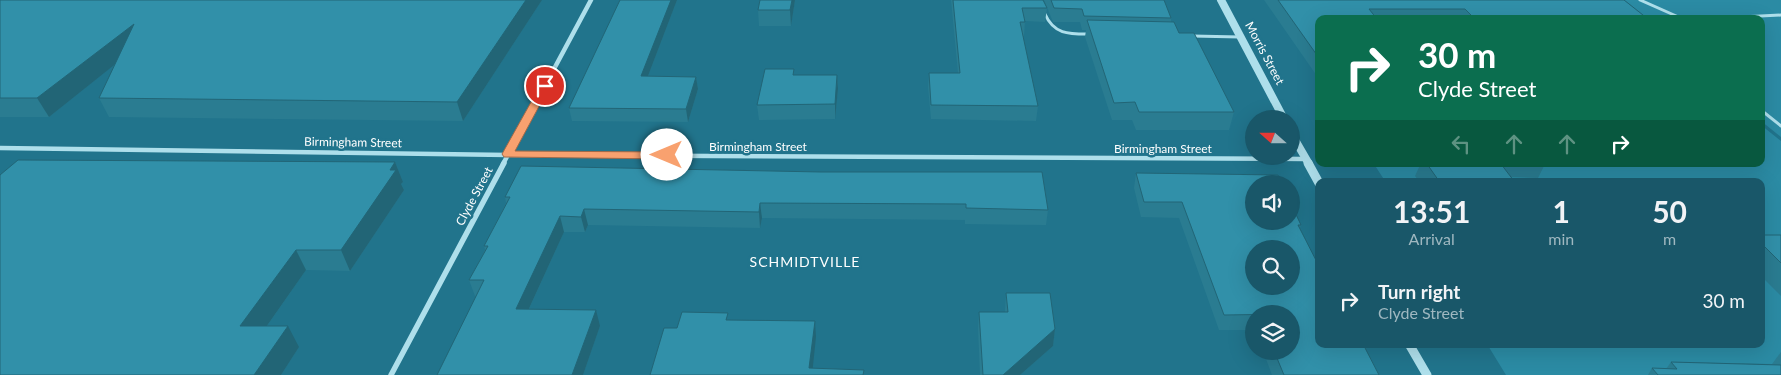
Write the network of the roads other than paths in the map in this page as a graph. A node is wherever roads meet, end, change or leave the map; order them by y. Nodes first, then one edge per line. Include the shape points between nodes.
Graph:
1 (591, 0) edge
2 (1221, 0) edge
3 (1640, 0) edge
4 (1043, 8) edge
5 (1674, 15) edge
6 (1781, 15) edge
7 (1765, 16) edge
8 (1096, 34) edge
9 (1189, 36) edge
10 (1240, 37) junction
11 (1279, 110) edge
12 (1765, 113) edge
13 (1781, 126) edge
14 (0, 148) edge
15 (1300, 149) edge
16 (508, 154) junction
17 (1305, 159) junction
18 (1316, 178) edge
19 (1411, 348) edge
20 (391, 375) edge
21 (1427, 375) edge

1 - 16 street, Clyde Street
2 - 10 street, Morris Street
3 - 5 lane
4 - 8 lane via 1055,30
6 - 7 lane
9 - 10 lane
10 - 11 street, Morris Street
12 - 13 lane
14 - 16 street, Birmingham Street
15 - 17 street
16 - 17 street, Birmingham Street
16 - 20 street, Clyde Street
17 - 18 street
19 - 21 street

